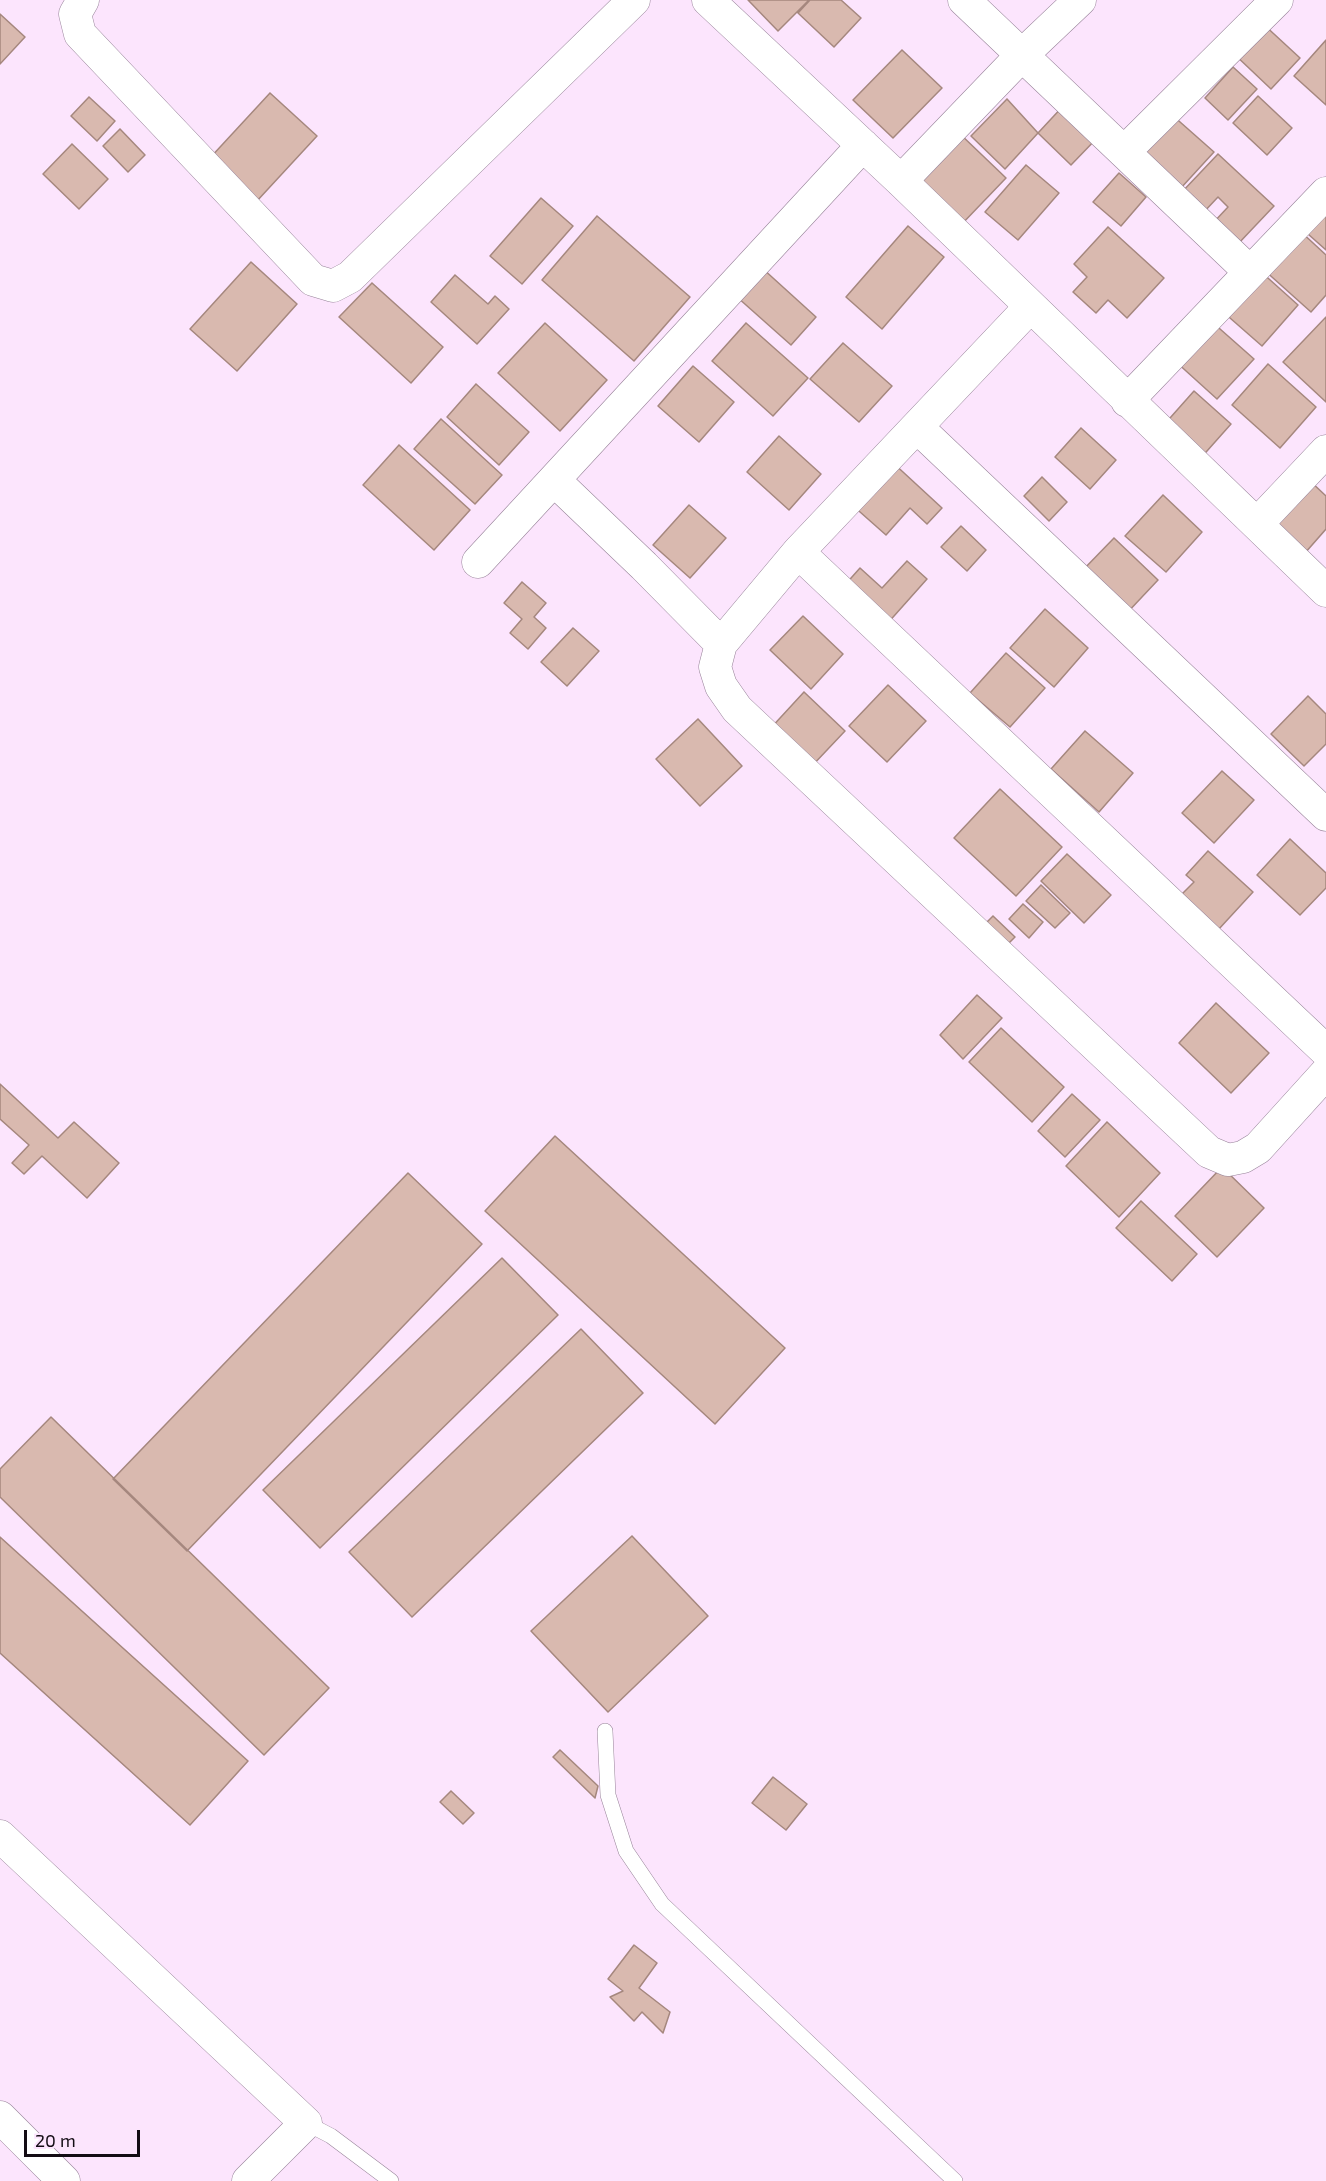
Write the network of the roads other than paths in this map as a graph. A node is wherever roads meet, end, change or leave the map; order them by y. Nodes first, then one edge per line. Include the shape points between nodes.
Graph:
1 (83, 0) edge
2 (634, 0) edge
3 (708, 0) edge
4 (964, 0) edge
5 (1080, 0) edge
6 (1277, 0) edge
7 (1022, 55) junction
8 (863, 145) junction
9 (1125, 151) junction
10 (901, 181) junction
11 (1326, 193) edge
12 (1250, 272) junction
13 (1030, 307) junction
14 (1126, 401) junction
15 (917, 427) junction
16 (1326, 451) edge
17 (554, 480) junction
18 (1257, 524) junction
19 (798, 552) junction
20 (478, 562) dead end
21 (1326, 591) edge
22 (721, 644) junction
23 (1326, 815) edge
24 (1326, 1051) edge
25 (1326, 1073) edge
26 (605, 1731) dead end
27 (0, 1836) edge
28 (0, 2117) edge
29 (306, 2123) junction
30 (64, 2181) edge
31 (248, 2181) edge
32 (391, 2181) edge
33 (955, 2181) edge

1 - 2 street via 75,14 80,34 313,280 333,286 350,277
3 - 8 street
4 - 7 street
5 - 7 street
6 - 9 street
7 - 9 street
7 - 10 street
8 - 10 street
8 - 17 street
9 - 12 street
10 - 13 street
11 - 12 street
12 - 14 street
13 - 14 street
13 - 15 street
14 - 18 street
15 - 19 street
15 - 23 street
16 - 18 street
17 - 20 street
17 - 22 street
18 - 21 street
19 - 22 street
19 - 24 street
22 - 25 street via 715,667 721,686 737,709 1209,1152 1228,1160 1258,1148
26 - 33 lane via 608,1795 626,1851 662,1904
27 - 29 street
28 - 30 street
29 - 31 street
29 - 32 lane via 331,2136

